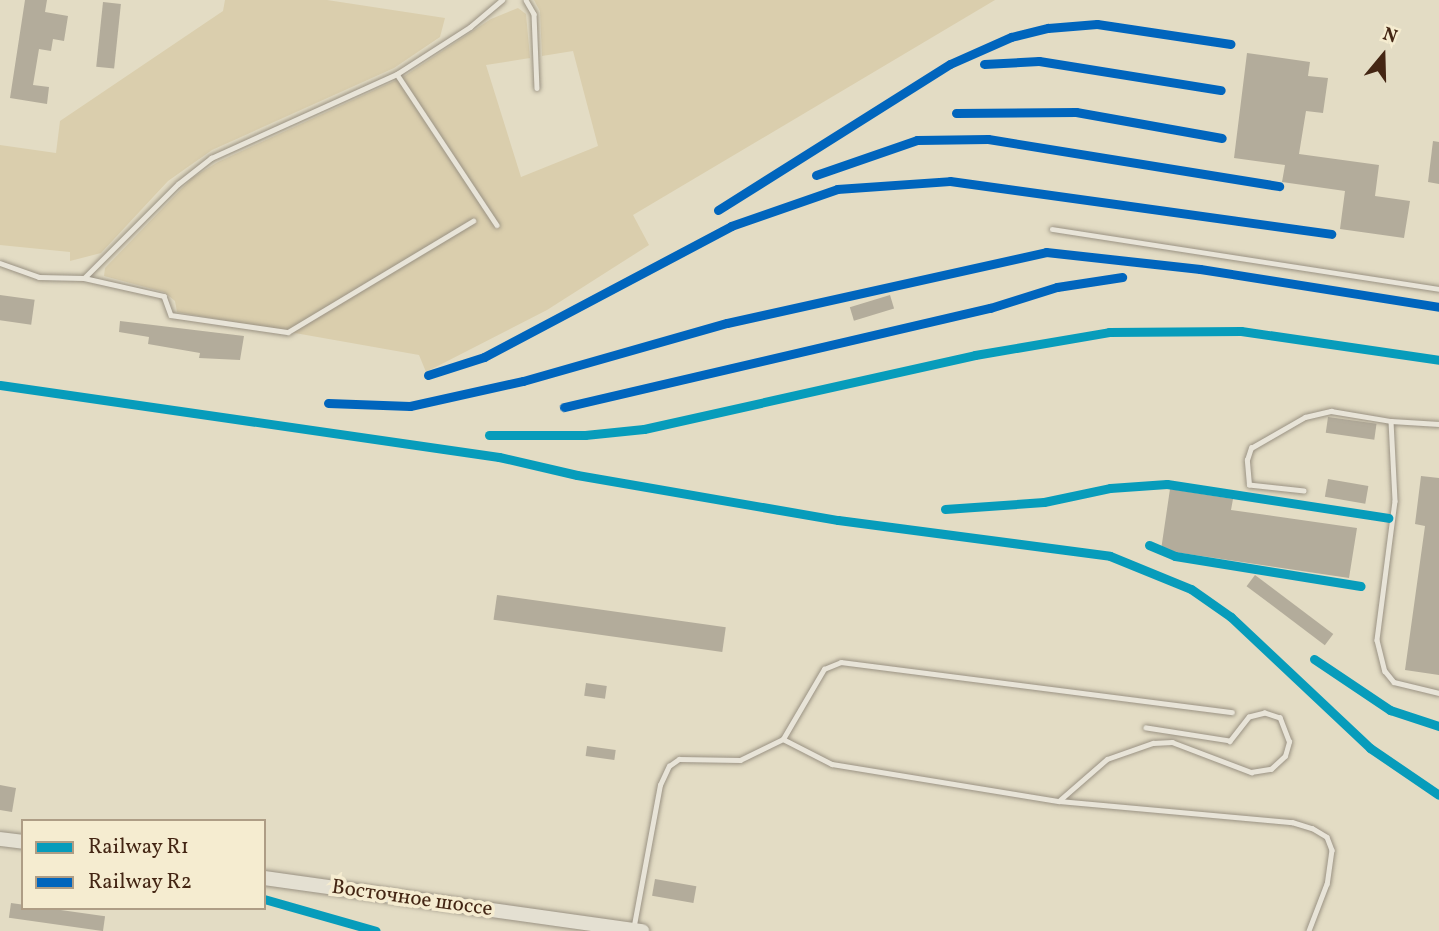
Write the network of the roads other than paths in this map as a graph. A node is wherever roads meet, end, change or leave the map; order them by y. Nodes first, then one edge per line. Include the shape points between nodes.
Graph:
1 (502, 0) edge
2 (526, 0) edge
3 (397, 74) junction
4 (537, 88) dead end
5 (473, 221) dead end
6 (497, 225) dead end
7 (1052, 229) dead end
8 (0, 263) edge
9 (84, 278) junction
10 (1439, 289) edge
11 (1391, 421) junction
12 (1439, 424) edge
13 (1304, 491) dead end
14 (1439, 693) edge
15 (1232, 712) dead end
16 (1146, 728) dead end
17 (782, 739) junction
18 (1059, 801) junction
19 (0, 839) edge
20 (21, 842) edge
21 (266, 878) edge
22 (638, 930) edge
23 (1309, 931) edge

1 - 3 lane via 470,27
2 - 4 lane via 534,14
3 - 6 lane
3 - 9 lane via 211,158 178,184
5 - 9 lane via 289,332 171,315 164,296
7 - 10 lane
8 - 9 lane via 39,277
11 - 12 lane
11 - 13 lane via 1331,411 1305,417 1251,448 1249,485
11 - 14 lane via 1395,501 1377,640 1385,671 1394,682
15 - 17 lane via 841,662 824,669
16 - 18 lane via 1230,740 1249,717 1265,713 1280,718 1289,742 1285,756 1271,769 1251,772 1172,742 1153,743 1107,759
17 - 18 lane via 832,764
17 - 22 lane via 740,760 679,759 669,766 660,785
18 - 23 lane via 1292,822 1312,828 1327,837 1332,850 1327,884
19 - 20 main road
21 - 22 main road, Восточное шоссе

